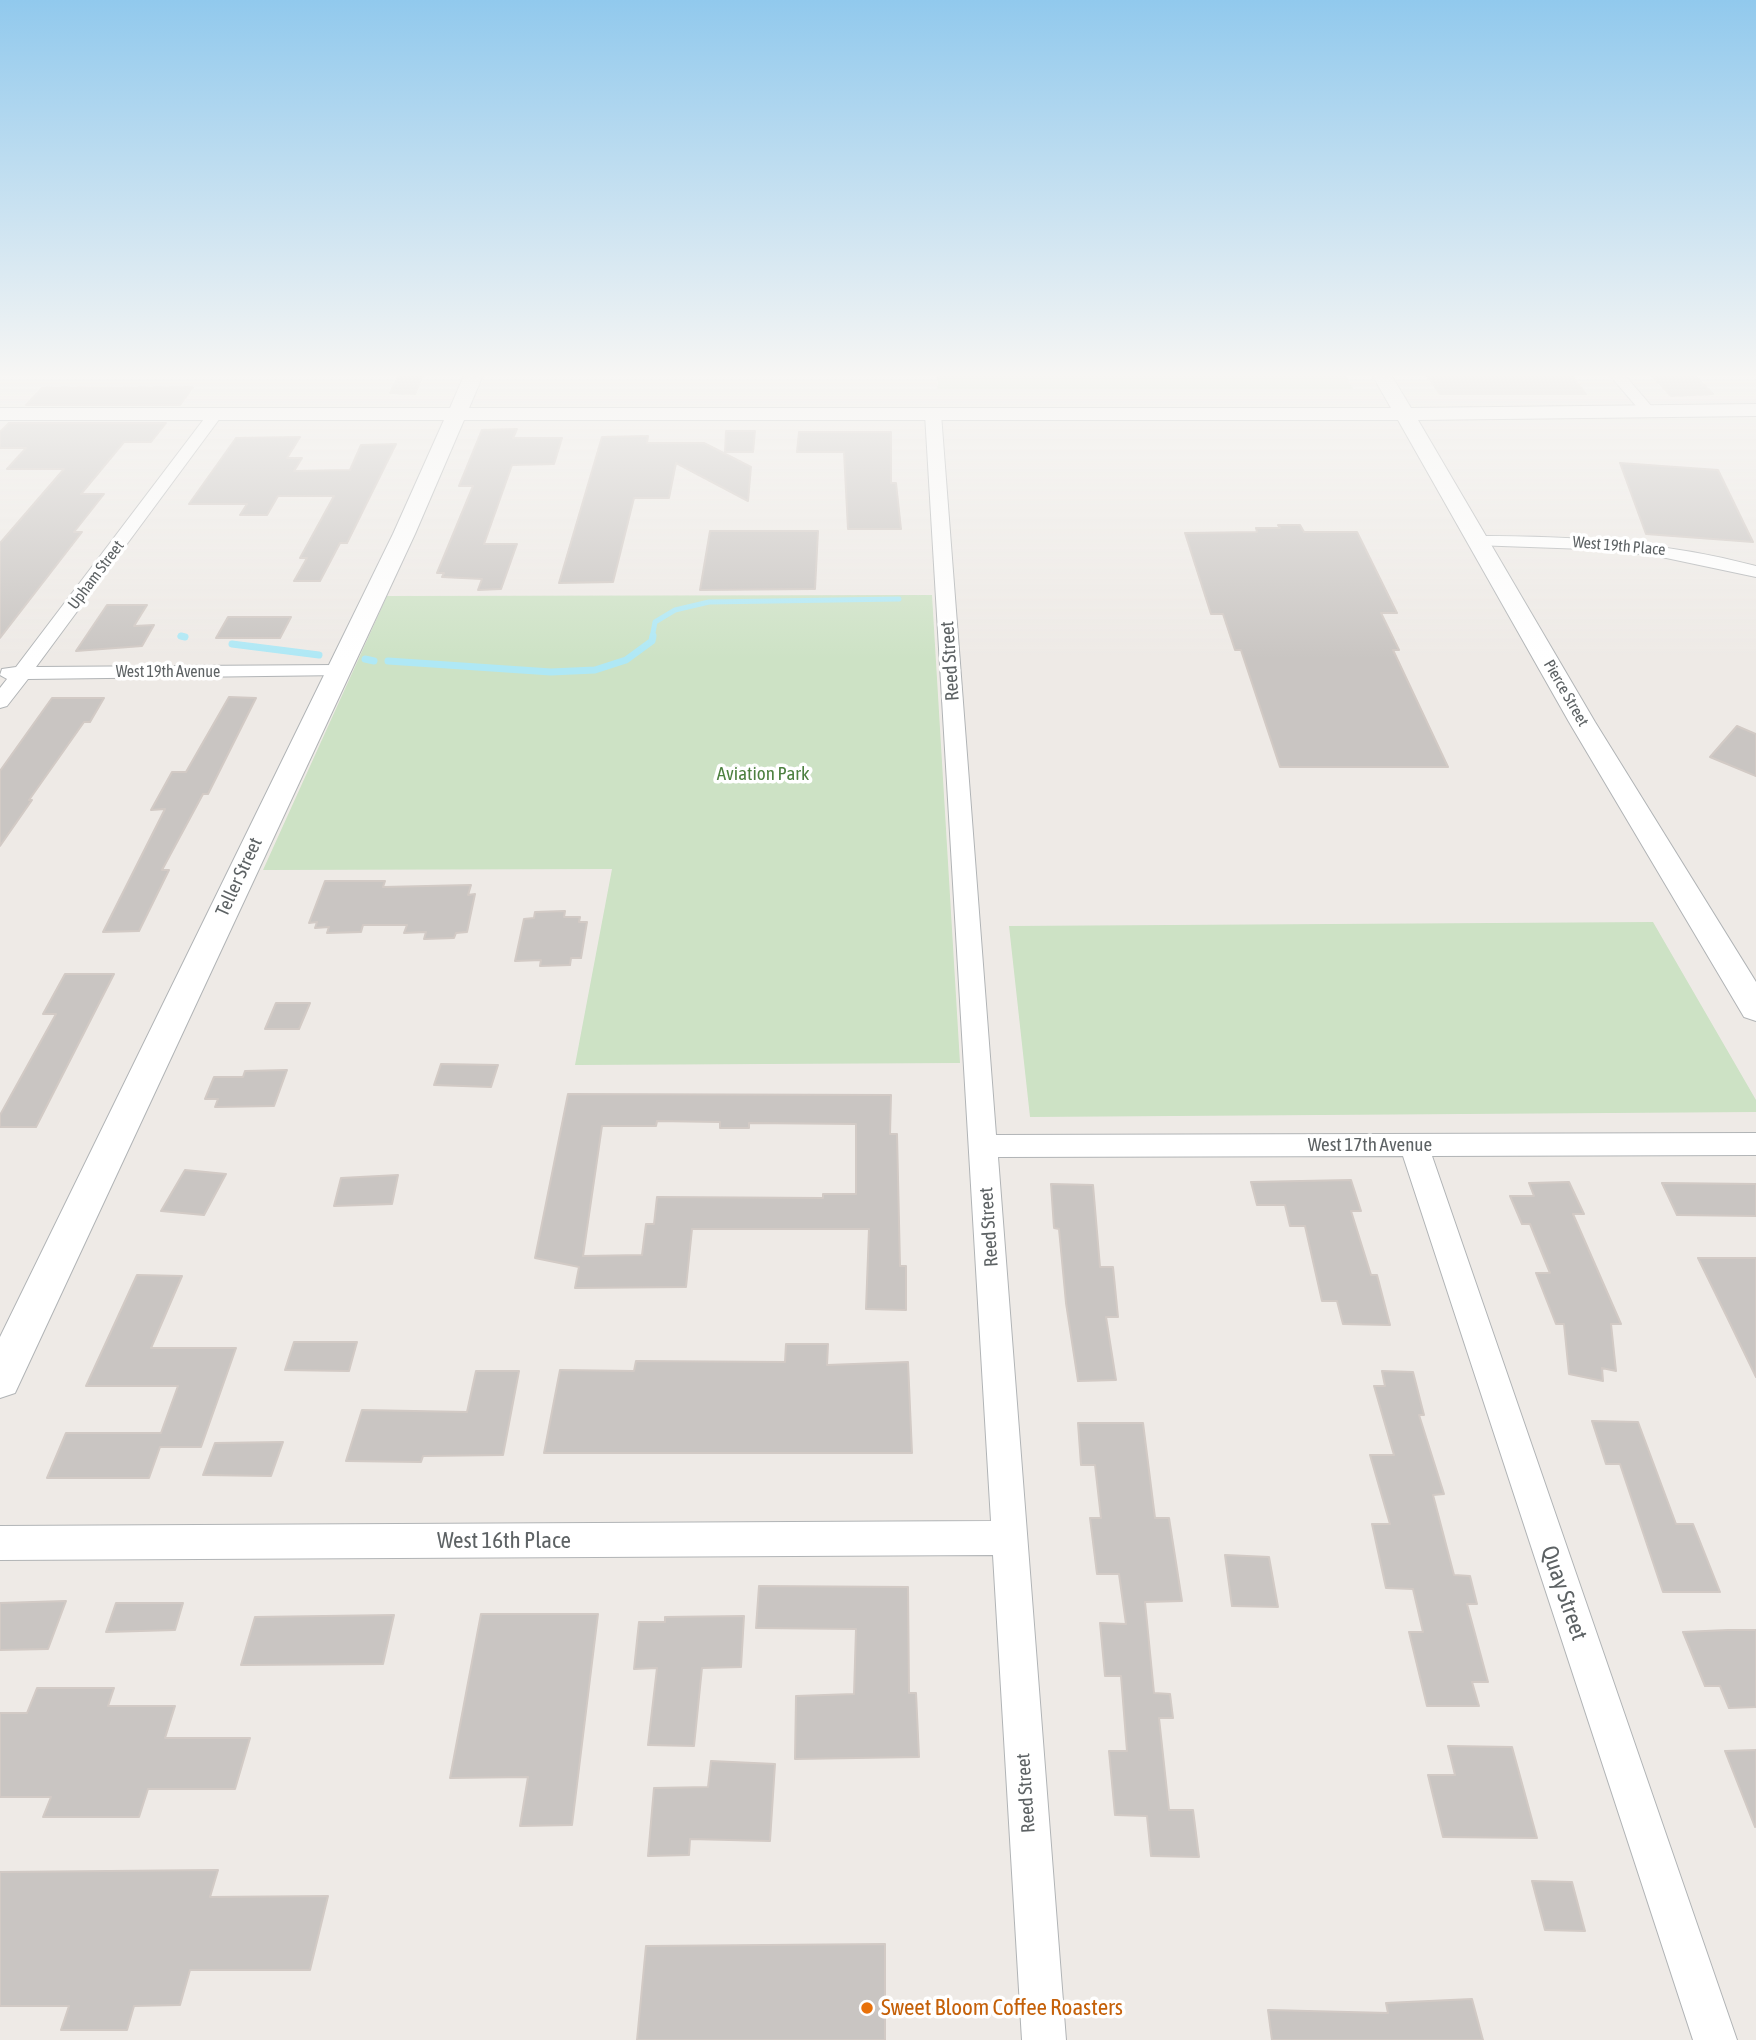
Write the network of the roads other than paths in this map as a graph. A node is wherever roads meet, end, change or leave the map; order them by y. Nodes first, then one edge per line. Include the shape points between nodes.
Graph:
1 (175, 468) edge
2 (433, 468) edge
3 (937, 468) edge
4 (1436, 468) edge
5 (1484, 549) junction
6 (1756, 572) edge
7 (1756, 589) edge
8 (337, 671) junction
9 (0, 673) edge
10 (22, 673) junction
11 (0, 702) edge
12 (1756, 1009) edge
13 (1756, 1144) edge
14 (1414, 1145) junction
15 (983, 1146) junction
16 (0, 1380) edge
17 (1009, 1538) junction
18 (0, 1544) edge
19 (1044, 2040) edge
20 (1715, 2040) edge

1 - 10 street, Upham Street
2 - 8 street, Teller Street
3 - 15 street, Reed Street
4 - 5 street, Pierce Street
5 - 6 street, West 19th Place via 1631,544
5 - 7 street, West 19th Place via 1633,560 1700,572
5 - 12 street, Pierce Street via 1582,722
8 - 10 street, West 19th Avenue
8 - 16 street, Teller Street
9 - 10 street, West 19th Avenue
10 - 11 street, Upham Street
13 - 14 street, West 17th Avenue
14 - 15 street, West 17th Avenue
14 - 20 street, Quay Street
15 - 17 street, Reed Street
17 - 18 street, West 16th Place
17 - 19 street, Reed Street

